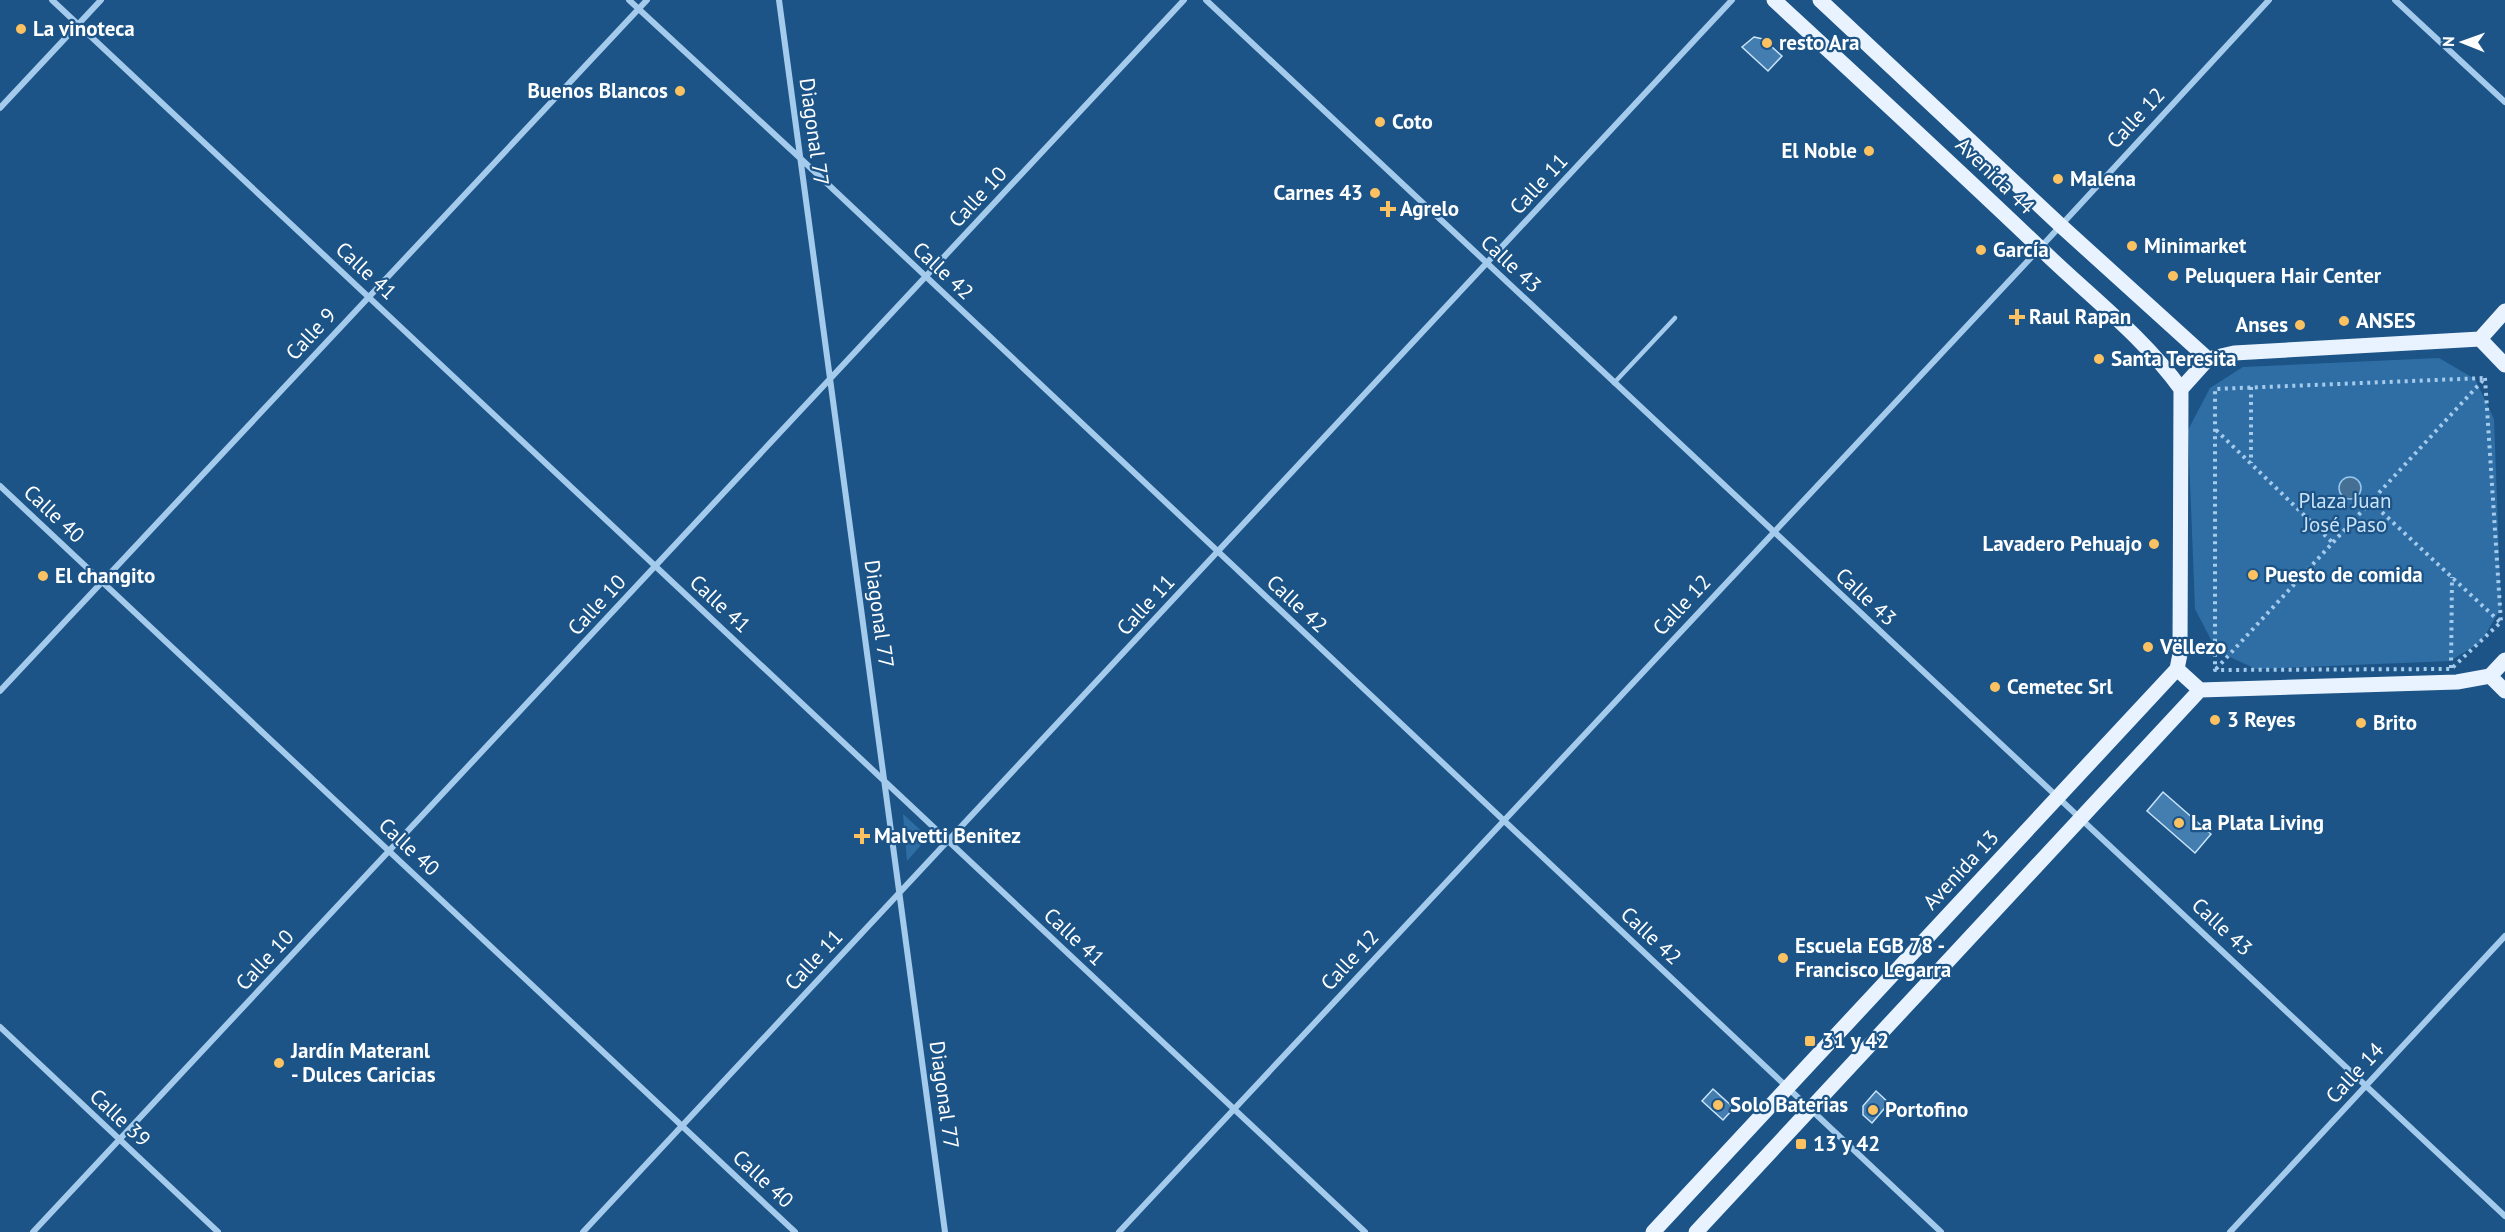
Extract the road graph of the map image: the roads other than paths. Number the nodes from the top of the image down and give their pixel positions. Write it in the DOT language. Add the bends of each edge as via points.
graph roads {
  1 [pos="52,0"];
  2 [pos="101,0"];
  3 [pos="629,0"];
  4 [pos="647,0"];
  5 [pos="779,0"];
  6 [pos="1184,0"];
  7 [pos="1206,0"];
  8 [pos="1732,0"];
  9 [pos="1774,0"];
  10 [pos="1821,0"];
  11 [pos="2269,0"];
  12 [pos="2395,0"];
  13 [pos="639,9"];
  14 [pos="78,24"];
  15 [pos="2505,102"];
  16 [pos="0,108"];
  17 [pos="800,158"];
  18 [pos="2059,224"];
  19 [pos="2040,248"];
  20 [pos="1487,264"];
  21 [pos="925,277"];
  22 [pos="369,297"];
  23 [pos="2505,311"];
  24 [pos="1675,318"];
  25 [pos="2480,339"];
  26 [pos="2208,359"];
  27 [pos="2505,365"];
  28 [pos="831,378"];
  29 [pos="1614,383"];
  30 [pos="2181,389"];
  31 [pos="0,486"];
  32 [pos="1772,532"];
  33 [pos="1218,552"];
  34 [pos="656,566"];
  35 [pos="102,582"];
  36 [pos="2505,660"];
  37 [pos="2177,669"];
  38 [pos="2490,676"];
  39 [pos="2200,690"];
  40 [pos="2505,691"];
  41 [pos="0,692"];
  42 [pos="884,779"];
  43 [pos="2056,798"];
  44 [pos="2081,818"];
  45 [pos="1503,820"];
  46 [pos="948,841"];
  47 [pos="389,851"];
  48 [pos="900,893"];
  49 [pos="2505,936"];
  50 [pos="0,1027"];
  51 [pos="2366,1085"];
  52 [pos="1788,1087"];
  53 [pos="1234,1109"];
  54 [pos="1810,1109"];
  55 [pos="682,1126"];
  56 [pos="120,1139"];
  57 [pos="2505,1216"];
  58 [pos="33,1232"];
  59 [pos="218,1232"];
  60 [pos="583,1232"];
  61 [pos="795,1232"];
  62 [pos="945,1232"];
  63 [pos="1119,1232"];
  64 [pos="1365,1232"];
  65 [pos="1653,1232"];
  66 [pos="1696,1232"];
  67 [pos="1941,1232"];
  68 [pos="2230,1232"];
  1 -- 14 [label="street, Calle 41"];
  2 -- 14 [label="street"];
  3 -- 13 [label="street, Calle 42"];
  4 -- 13 [label="street, Calle 9"];
  5 -- 17 [label="street, Diagonal 77"];
  6 -- 21 [label="street, Calle 10"];
  7 -- 20 [label="street, Calle 43"];
  8 -- 20 [label="street, Calle 11"];
  9 -- 19 [label="main road, Avenida 44"];
  10 -- 18 [label="main road, Avenida 44"];
  11 -- 18 [label="street, Calle 12"];
  12 -- 15 [label="street"];
  13 -- 17 [label="street, Calle 42"];
  13 -- 22 [label="street, Calle 9"];
  14 -- 16 [label="street"];
  14 -- 22 [label="street, Calle 41"];
  17 -- 21 [label="street, Calle 42"];
  17 -- 28 [label="street, Diagonal 77"];
  18 -- 19 [label="street, Calle 12"];
  18 -- 26 [label="main road, Avenida 44"];
  19 -- 30 [label="main road, Avenida 44" via="2160,360"];
  19 -- 32 [label="street, Calle 12"];
  20 -- 29 [label="street, Calle 43"];
  20 -- 33 [label="street, Calle 11"];
  21 -- 28 [label="street, Calle 10"];
  21 -- 33 [label="street, Calle 42"];
  22 -- 34 [label="street, Calle 41"];
  22 -- 35 [label="street, Calle 9"];
  23 -- 25 [label="main road"];
  24 -- 29 [label="lane"];
  25 -- 26 [label="main road" via="2234,353"];
  25 -- 27 [label="main road"];
  26 -- 30 [label="main road"];
  28 -- 34 [label="street, Calle 10"];
  28 -- 42 [label="street, Diagonal 77"];
  29 -- 32 [label="street, Calle 43"];
  30 -- 37 [label="main road"];
  31 -- 35 [label="street, Calle 40"];
  32 -- 43 [label="street, Calle 43"];
  32 -- 45 [label="street, Calle 12"];
  33 -- 45 [label="street, Calle 42"];
  33 -- 46 [label="street, Calle 11"];
  34 -- 42 [label="street, Calle 41"];
  34 -- 47 [label="street, Calle 10"];
  35 -- 41 [label="street, Calle 9"];
  35 -- 47 [label="street, Calle 40"];
  36 -- 38 [label="main road"];
  37 -- 39 [label="main road"];
  37 -- 43 [label="main road, Avenida 13"];
  38 -- 39 [label="main road" via="2457,682"];
  38 -- 40 [label="main road"];
  39 -- 44 [label="main road"];
  42 -- 46 [label="street, Calle 41"];
  42 -- 48 [label="street, Diagonal 77"];
  43 -- 44 [label="street, Calle 43"];
  43 -- 52 [label="main road, Avenida 13"];
  44 -- 51 [label="street, Calle 43"];
  44 -- 54 [label="main road"];
  45 -- 52 [label="street, Calle 42"];
  45 -- 53 [label="street, Calle 12"];
  46 -- 48 [label="street, Calle 11"];
  46 -- 53 [label="street, Calle 41"];
  47 -- 55 [label="street, Calle 40"];
  47 -- 56 [label="street, Calle 10"];
  48 -- 55 [label="street, Calle 11"];
  48 -- 62 [label="street, Diagonal 77"];
  49 -- 51 [label="street, Calle 14"];
  50 -- 56 [label="street, Calle 39"];
  51 -- 57 [label="street, Calle 43"];
  51 -- 68 [label="street, Calle 14"];
  52 -- 54 [label="street, Calle 42"];
  52 -- 65 [label="main road, Avenida 13"];
  53 -- 63 [label="street, Calle 12"];
  53 -- 64 [label="street, Calle 41"];
  54 -- 66 [label="main road"];
  54 -- 67 [label="street, Calle 42"];
  55 -- 60 [label="street, Calle 11"];
  55 -- 61 [label="street, Calle 40"];
  56 -- 58 [label="street, Calle 10"];
  56 -- 59 [label="street, Calle 39"];
}
